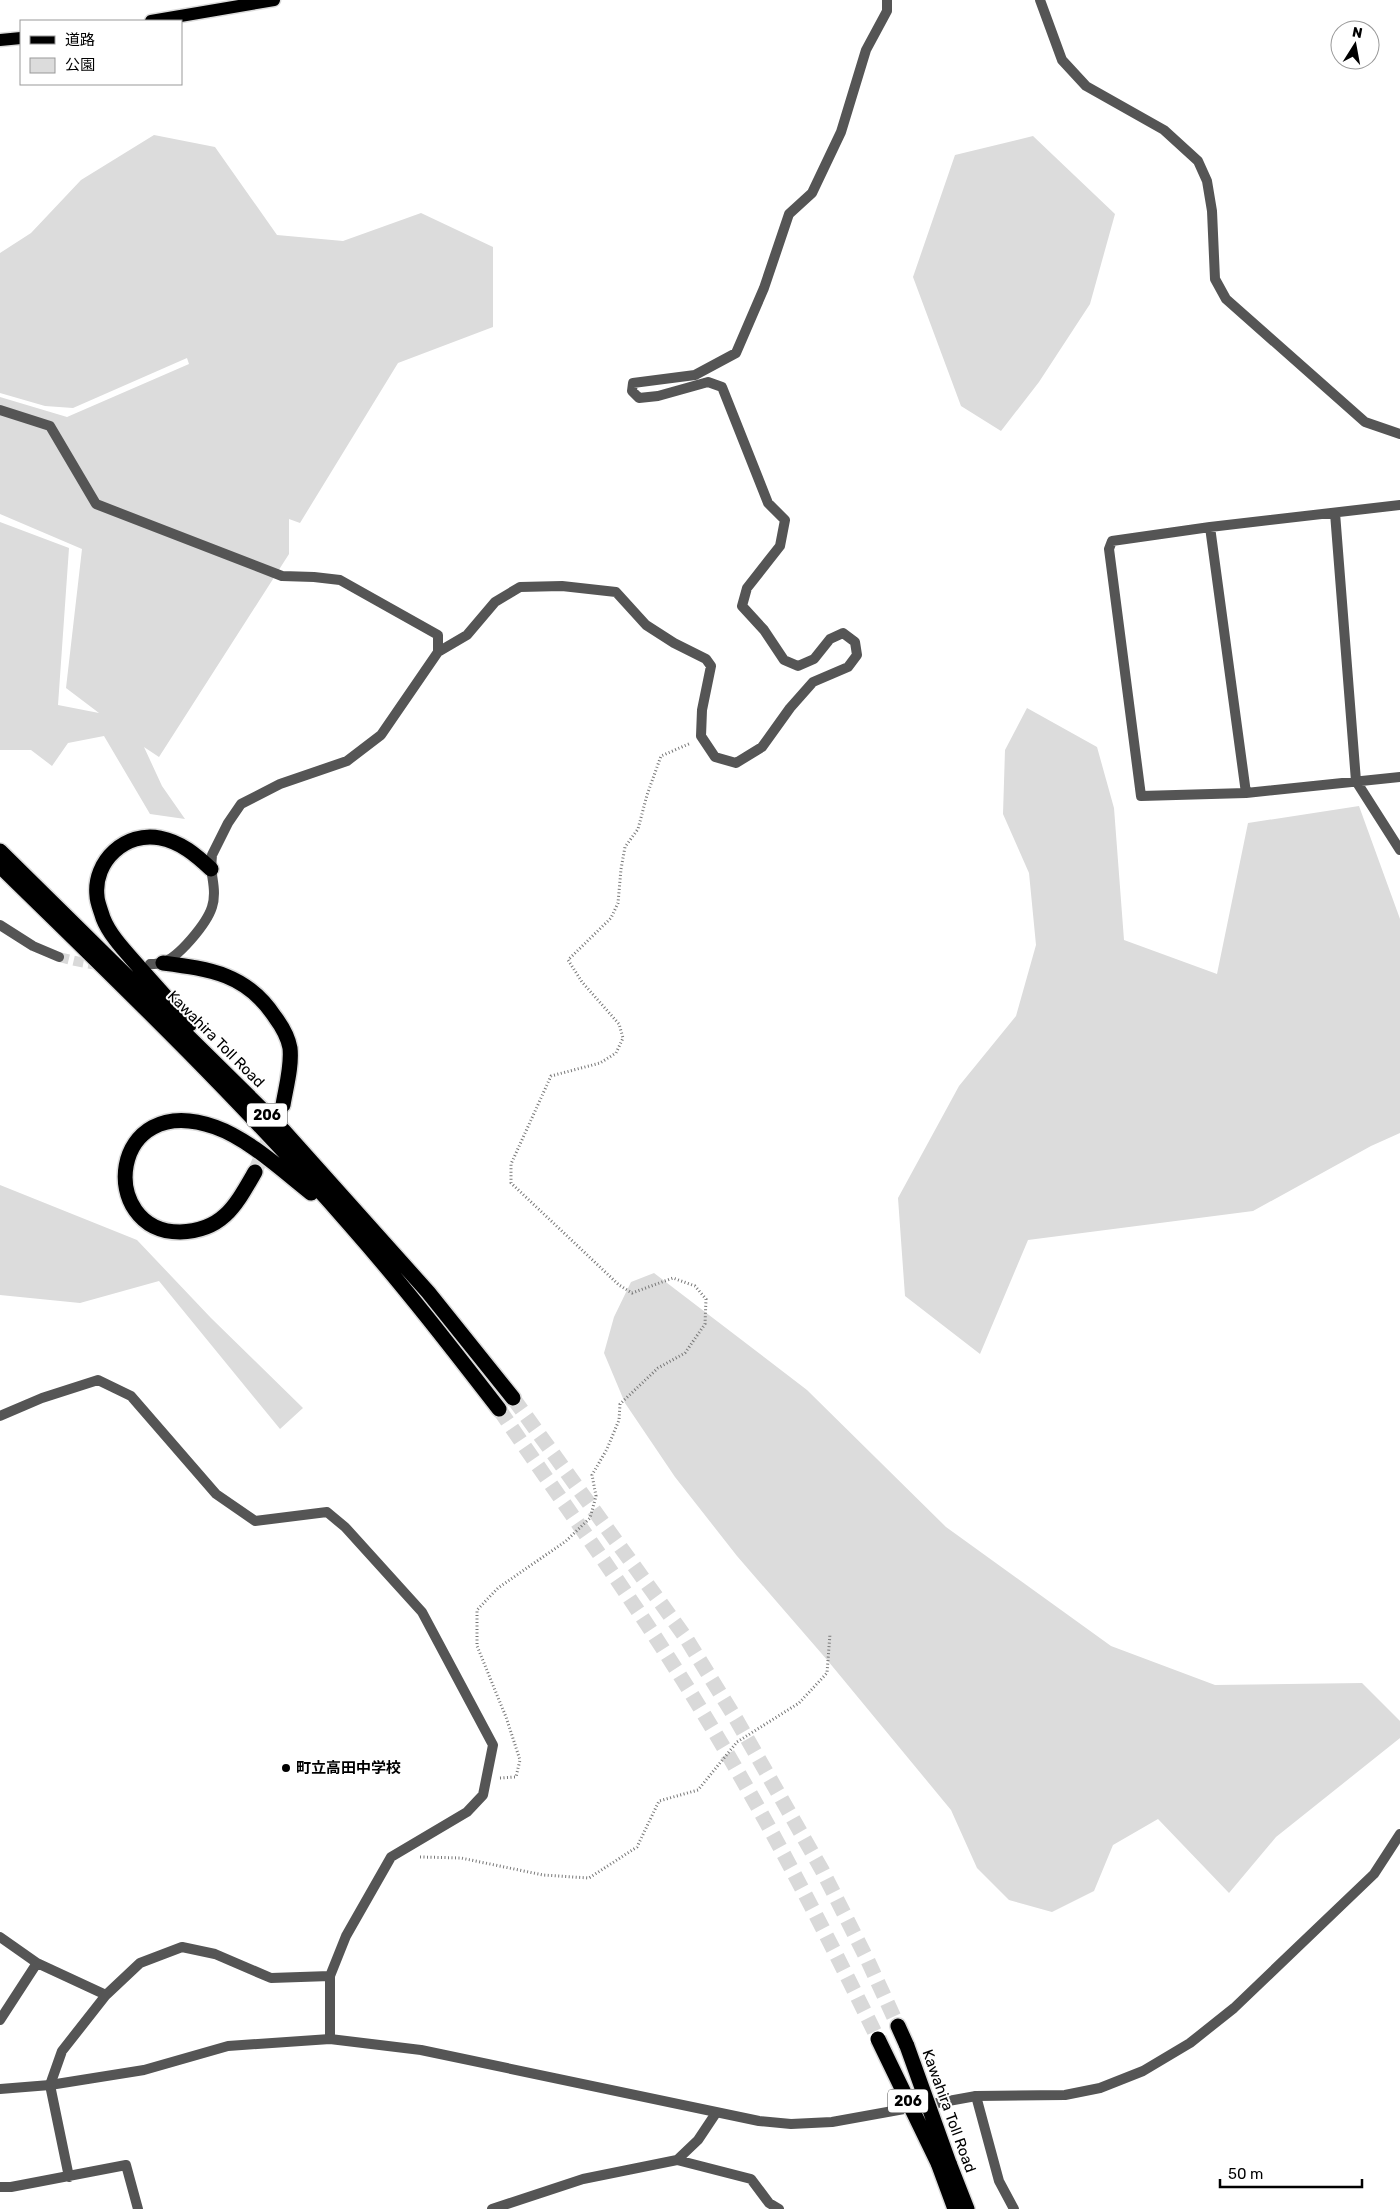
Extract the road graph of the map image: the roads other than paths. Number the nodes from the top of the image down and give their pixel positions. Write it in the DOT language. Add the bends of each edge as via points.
graph roads {
  1 [pos="274,0"];
  2 [pos="887,0"];
  3 [pos="1040,0"];
  4 [pos="157,20"];
  5 [pos="20,38"];
  6 [pos="0,40"];
  7 [pos="0,410"];
  8 [pos="1400,434"];
  9 [pos="1400,504"];
  10 [pos="1335,513"];
  11 [pos="1210,526"];
  12 [pos="438,652"];
  13 [pos="1400,777"];
  14 [pos="1356,782"];
  15 [pos="1246,793"];
  16 [pos="1400,850"];
  17 [pos="0,852"];
  18 [pos="0,866"];
  19 [pos="211,869"];
  20 [pos="0,925"];
  21 [pos="59,957"];
  22 [pos="156,964"];
  23 [pos="282,1105"];
  24 [pos="283,1130"];
  25 [pos="255,1172"];
  26 [pos="351,1226"];
  27 [pos="513,1398"];
  28 [pos="499,1409"];
  29 [pos="0,1416"];
  30 [pos="1400,1834"];
  31 [pos="0,1937"];
  32 [pos="37,1963"];
  33 [pos="330,1976"];
  34 [pos="106,1995"];
  35 [pos="0,2020"];
  36 [pos="898,2026"];
  37 [pos="330,2039"];
  38 [pos="878,2039"];
  39 [pos="50,2085"];
  40 [pos="0,2089"];
  41 [pos="976,2096"];
  42 [pos="716,2114"];
  43 [pos="678,2160"];
  44 [pos="944,2163"];
  45 [pos="69,2176"];
  46 [pos="0,2187"];
  47 [pos="138,2209"];
  48 [pos="492,2209"];
  49 [pos="779,2209"];
  50 [pos="955,2209"];
  51 [pos="967,2209"];
  52 [pos="1014,2209"];
  1 -- 4 [label="main road"];
  2 -- 12 [label="street" via="887,11 866,50 841,132 812,193 789,214 764,288 736,353 695,375 633,383 632,391 639,398 708,382 722,386 768,503 785,520 780,546 747,588 742,606 764,630 784,660 798,666 814,659 830,639 843,633 855,642 857,655 848,667 813,682 762,747 736,763 715,757 703,738 702,710 711,666 706,658 646,625 616,592 562,586 520,587 495,602 467,635"];
  3 -- 8 [label="street" via="1062,60 1086,86 1164,130 1198,161 1207,181 1212,211 1216,279 1226,299 1364,422"];
  5 -- 6 [label="main road"];
  7 -- 12 [label="street" via="50,426 96,504 282,576 340,580 438,634"];
  9 -- 10 [label="street"];
  10 -- 11 [label="street"];
  10 -- 14 [label="street"];
  11 -- 15 [label="street"];
  11 -- 15 [label="street" via="1112,541 1109,549 1141,796"];
  12 -- 19 [label="street" via="381,735 347,761 280,784 240,804 212,855"];
  13 -- 14 [label="street"];
  14 -- 15 [label="street"];
  14 -- 16 [label="street"];
  17 -- 24 [label="highway, Kawahira Toll Road / 206"];
  18 -- 26 [label="highway, Kawahira Toll Road / 206" via="211,1075"];
  19 -- 22 [label="street" via="214,886 212,906 205,922 193,939"];
  19 -- 24 [label="highway" via="179,844 140,837 122,844 107,857 99,874 97,896 104,919 121,946"];
  20 -- 21 [label="street" via="33,946"];
  22 -- 23 [label="highway" via="205,968 234,978 267,1004 282,1026 290,1047"];
  24 -- 27 [label="highway, Kawahira Toll Road / 206" via="428,1292"];
  25 -- 26 [label="highway" via="226,1216 208,1227 168,1232 137,1213 128,1194 124,1170 130,1149 142,1133 162,1123 189,1121 215,1127 270,1160"];
  26 -- 28 [label="highway, Kawahira Toll Road / 206"];
  29 -- 33 [label="street" via="98,1380 131,1396 216,1494 255,1522 327,1512 345,1527 422,1612 493,1745 483,1796 467,1812 391,1856 346,1936"];
  30 -- 41 [label="street" via="1374,1874 1234,2008 1190,2043 1143,2072 1100,2088 1065,2095"];
  31 -- 32 [label="street"];
  32 -- 34 [label="street"];
  32 -- 35 [label="street"];
  33 -- 34 [label="street" via="271,1978 215,1954 182,1947 140,1963"];
  33 -- 37 [label="street"];
  34 -- 39 [label="street" via="62,2051"];
  36 -- 44 [label="highway, Kawahira Toll Road / 206, bridge"];
  37 -- 39 [label="street" via="228,2046 144,2070"];
  37 -- 42 [label="street" via="421,2050"];
  38 -- 44 [label="highway, Kawahira Toll Road / 206, bridge"];
  39 -- 40 [label="street"];
  39 -- 45 [label="street"];
  41 -- 42 [label="street" via="832,2122 791,2124"];
  41 -- 52 [label="street" via="999,2181"];
  42 -- 43 [label="street" via="698,2140"];
  43 -- 48 [label="street" via="583,2179"];
  43 -- 49 [label="street" via="751,2179 769,2203"];
  44 -- 50 [label="highway, Kawahira Toll Road / 206"];
  44 -- 51 [label="highway, Kawahira Toll Road / 206"];
  45 -- 46 [label="street"];
  45 -- 47 [label="street" via="126,2165"];
}
